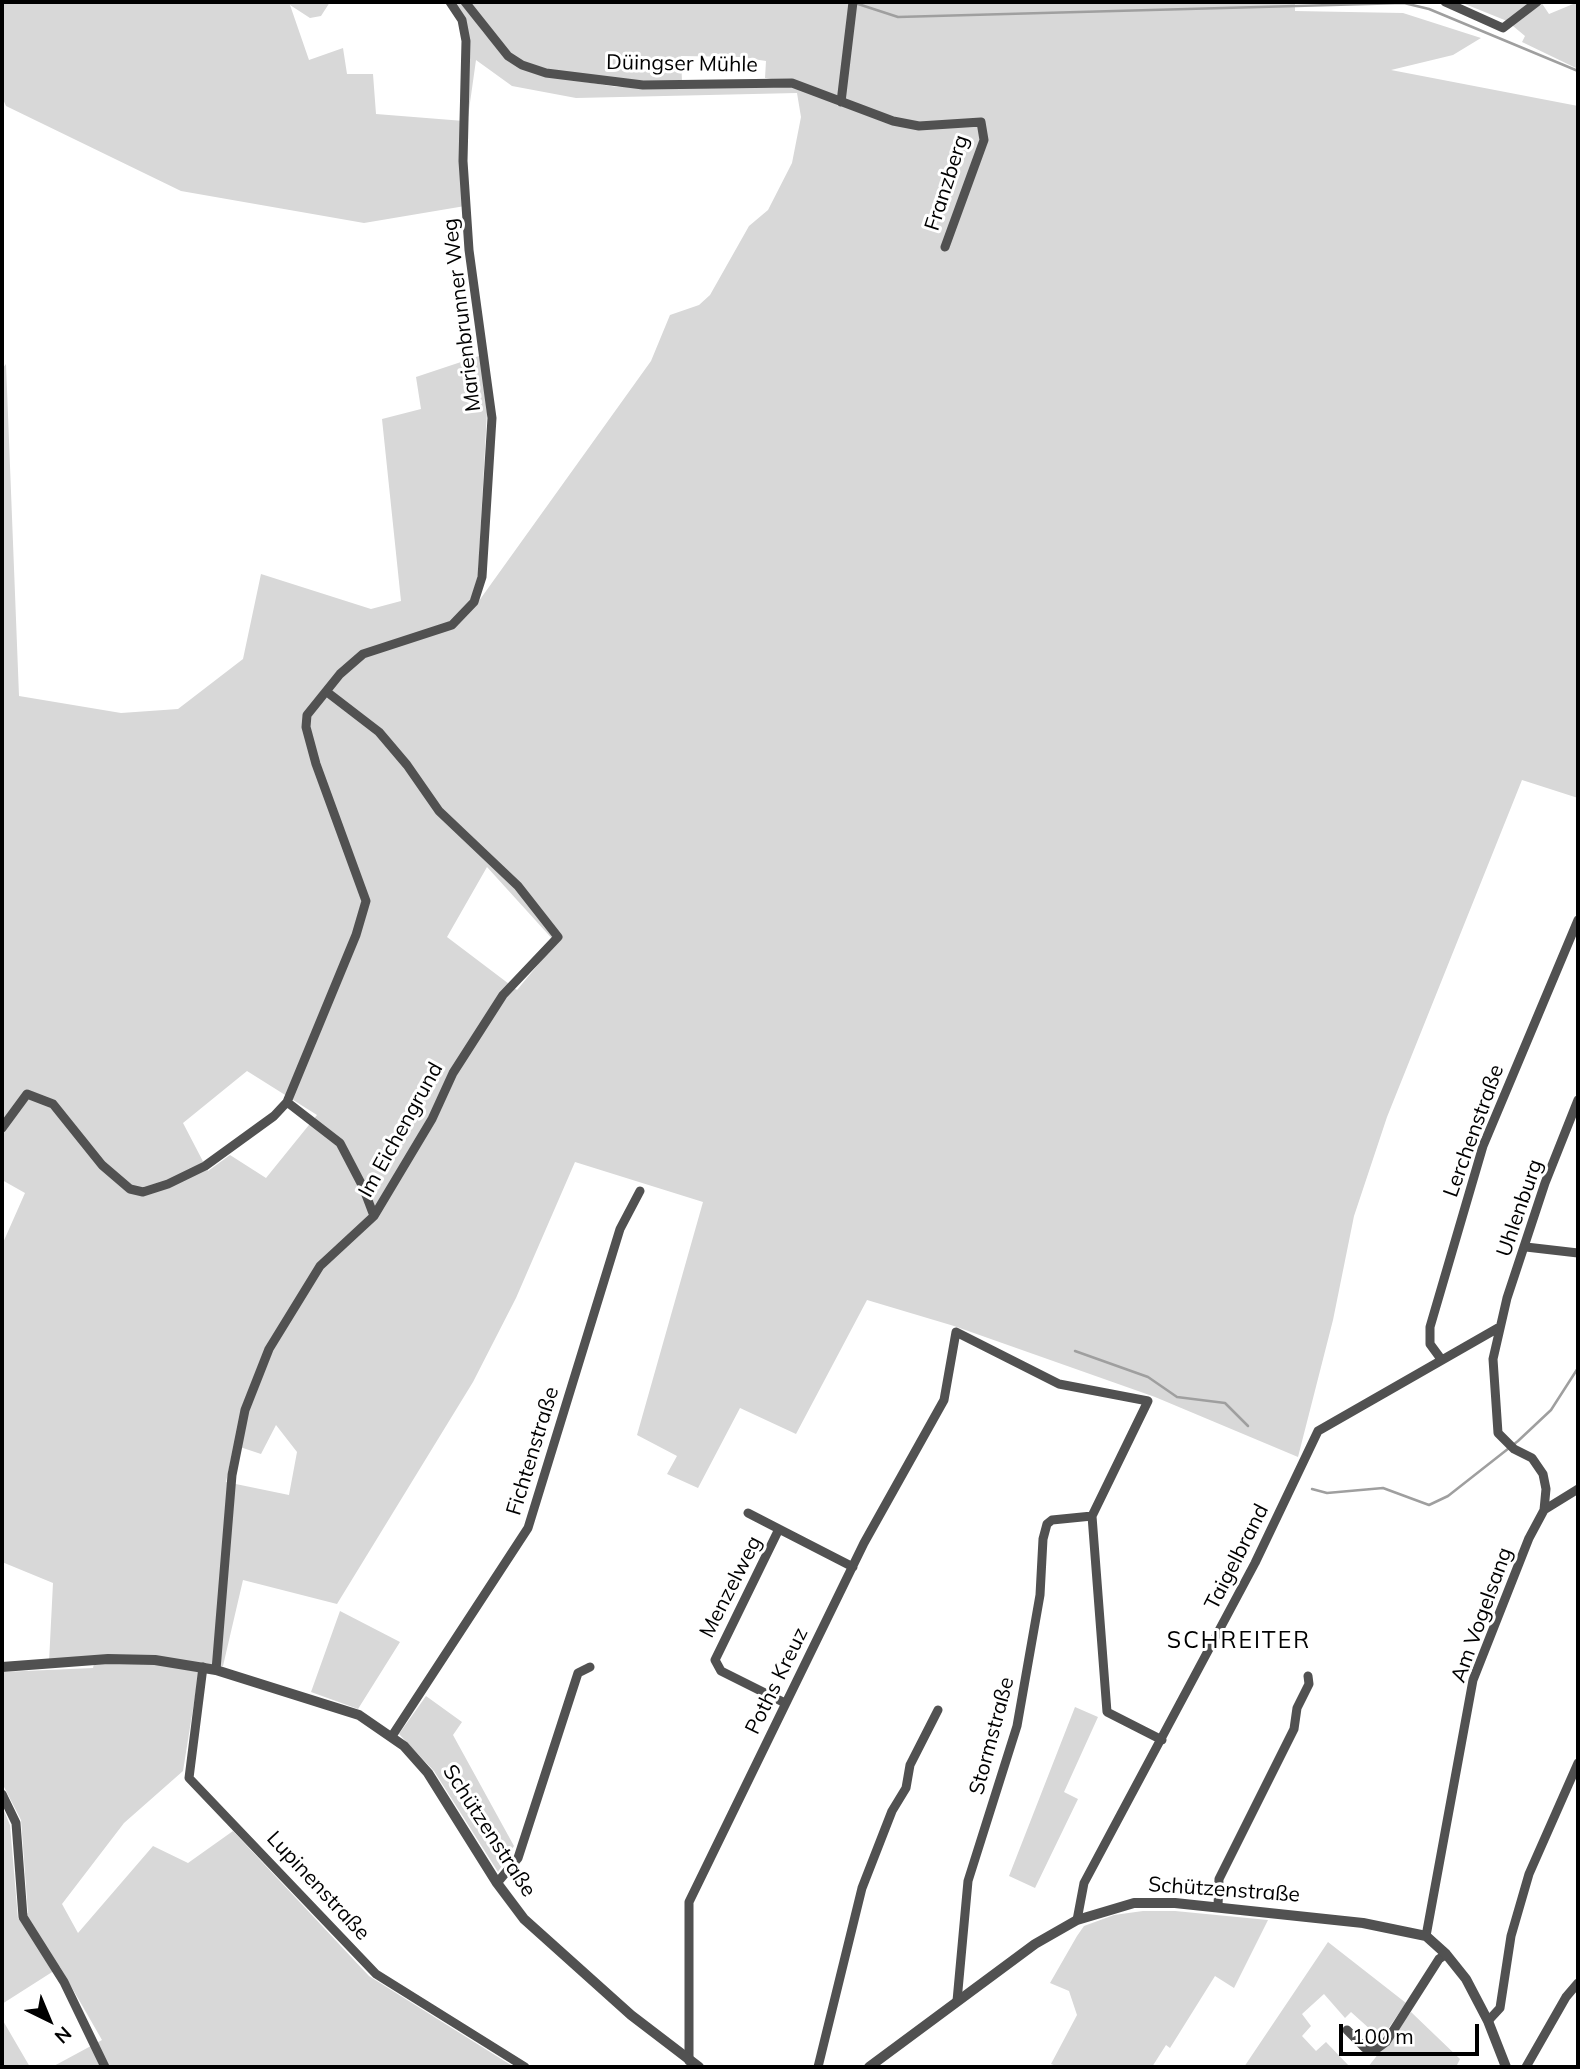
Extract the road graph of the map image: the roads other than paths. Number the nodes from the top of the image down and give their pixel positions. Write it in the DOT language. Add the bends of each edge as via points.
graph roads {
  1 [pos="450,2"];
  2 [pos="464,2"];
  3 [pos="1445,2"];
  4 [pos="1537,2"];
  5 [pos="853,4"];
  6 [pos="841,102"];
  7 [pos="945,247"];
  8 [pos="327,692"];
  9 [pos="1578,920"];
  10 [pos="1578,1100"];
  11 [pos="287,1102"];
  12 [pos="2,1128"];
  13 [pos="640,1191"];
  14 [pos="374,1216"];
  15 [pos="1526,1247"];
  16 [pos="1578,1254"];
  17 [pos="1498,1328"];
  18 [pos="1441,1359"];
  19 [pos="1578,1489"];
  20 [pos="1544,1510"];
  21 [pos="748,1513"];
  22 [pos="1091,1516"];
  23 [pos="779,1529"];
  24 [pos="853,1567"];
  25 [pos="2,1667"];
  26 [pos="203,1667"];
  27 [pos="590,1667"];
  28 [pos="216,1671"];
  29 [pos="1308,1676"];
  30 [pos="785,1703"];
  31 [pos="938,1710"];
  32 [pos="392,1736"];
  33 [pos="1162,1740"];
  34 [pos="1578,1763"];
  35 [pos="2,1794"];
  36 [pos="497,1883"];
  37 [pos="1217,1906"];
  38 [pos="1077,1920"];
  39 [pos="1426,1936"];
  40 [pos="1446,1954"];
  41 [pos="1578,1983"];
  42 [pos="957,2001"];
  43 [pos="1488,2021"];
  44 [pos="1347,2030"];
  45 [pos="694,2064"];
  46 [pos="105,2067"];
  47 [pos="524,2067"];
  48 [pos="818,2067"];
  49 [pos="869,2067"];
  50 [pos="1506,2067"];
  51 [pos="1525,2067"];
  1 -- 8 [label="street, Marienbrunner Weg" via="462,20 466,41 463,161 467,225 492,418 482,577 474,602 453,625 363,654"];
  2 -- 6 [label="street, Düingser Mühle" via="508,56 546,73 642,85 792,83"];
  3 -- 4 [label="street" via="1503,28"];
  5 -- 6 [label="street"];
  6 -- 7 [label="street, Franzberg" via="919,126 981,122 984,140"];
  8 -- 11 [label="street, Marienbrunner Weg" via="307,715 306,727 366,901"];
  8 -- 14 [label="street, Im Eichengrund" via="379,732 439,811 518,886 558,937 496,1005"];
  9 -- 18 [label="street, Lerchenstraße" via="1483,1146 1430,1327 1430,1344"];
  10 -- 15 [label="street, Uhlenburg"];
  11 -- 12 [label="street, Marienbrunner Weg" via="205,1166 143,1192 117,1181 53,1104 27,1094"];
  11 -- 14 [label="street" via="340,1143"];
  13 -- 32 [label="street, Fichtenstraße" via="620,1228 528,1528"];
  14 -- 28 [label="street, Im Eichengrund" via="320,1266 294,1304 269,1349 245,1410 232,1475"];
  15 -- 16 [label="street"];
  15 -- 17 [label="street, Uhlenburg"];
  17 -- 18 [label="street, Taigelbrand"];
  17 -- 20 [label="street, Am Vogelsang" via="1493,1359 1498,1433 1532,1458 1543,1474"];
  18 -- 33 [label="street, Taigelbrand" via="1318,1431"];
  19 -- 20 [label="street"];
  20 -- 39 [label="street, Am Vogelsang" via="1473,1680"];
  21 -- 23 [label="street, Menzelweg"];
  22 -- 24 [label="street, Poths Kreuz" via="1148,1401 1059,1384 956,1332 944,1400"];
  22 -- 33 [label="street" via="1107,1712"];
  22 -- 42 [label="street, Stormstraße" via="1052,1520 1045,1531 1040,1595 1017,1726 968,1881"];
  23 -- 24 [label="street, Menzelweg"];
  23 -- 30 [label="street, Menzelweg" via="715,1660 721,1671"];
  24 -- 30 [label="street, Poths Kreuz"];
  25 -- 26 [label="street, Schützenstraße" via="133,1659"];
  26 -- 28 [label="street, Schützenstraße"];
  26 -- 47 [label="street, Lupinenstraße" via="189,1778 376,1974"];
  27 -- 36 [label="street" via="578,1673 518,1858"];
  28 -- 32 [label="street, Schützenstraße" via="332,1705"];
  29 -- 37 [label="street" via="1294,1729 1219,1879"];
  30 -- 45 [label="street, Poths Kreuz" via="689,1902"];
  31 -- 48 [label="street" via="910,1765 906,1788 892,1811 862,1888"];
  32 -- 36 [label="street, Schützenstraße" via="435,1782"];
  33 -- 38 [label="street, Taigelbrand" via="1084,1883"];
  34 -- 43 [label="street" via="1528,1874 1511,1936 1500,2008"];
  35 -- 46 [label="street" via="16,1823 23,1917 64,1982"];
  36 -- 45 [label="street, Schützenstraße" via="537,1932"];
  37 -- 38 [label="street, Schützenstraße" via="1134,1903"];
  37 -- 39 [label="street, Schützenstraße" via="1363,1923"];
  38 -- 42 [label="street, Schützenstraße" via="1035,1944"];
  39 -- 40 [label="street"];
  40 -- 43 [label="street" via="1466,1979"];
  40 -- 44 [label="street" via="1378,2048 1365,2048"];
  41 -- 51 [label="street"];
  42 -- 49 [label="street, Schützenstraße"];
  43 -- 50 [label="street"];
}
